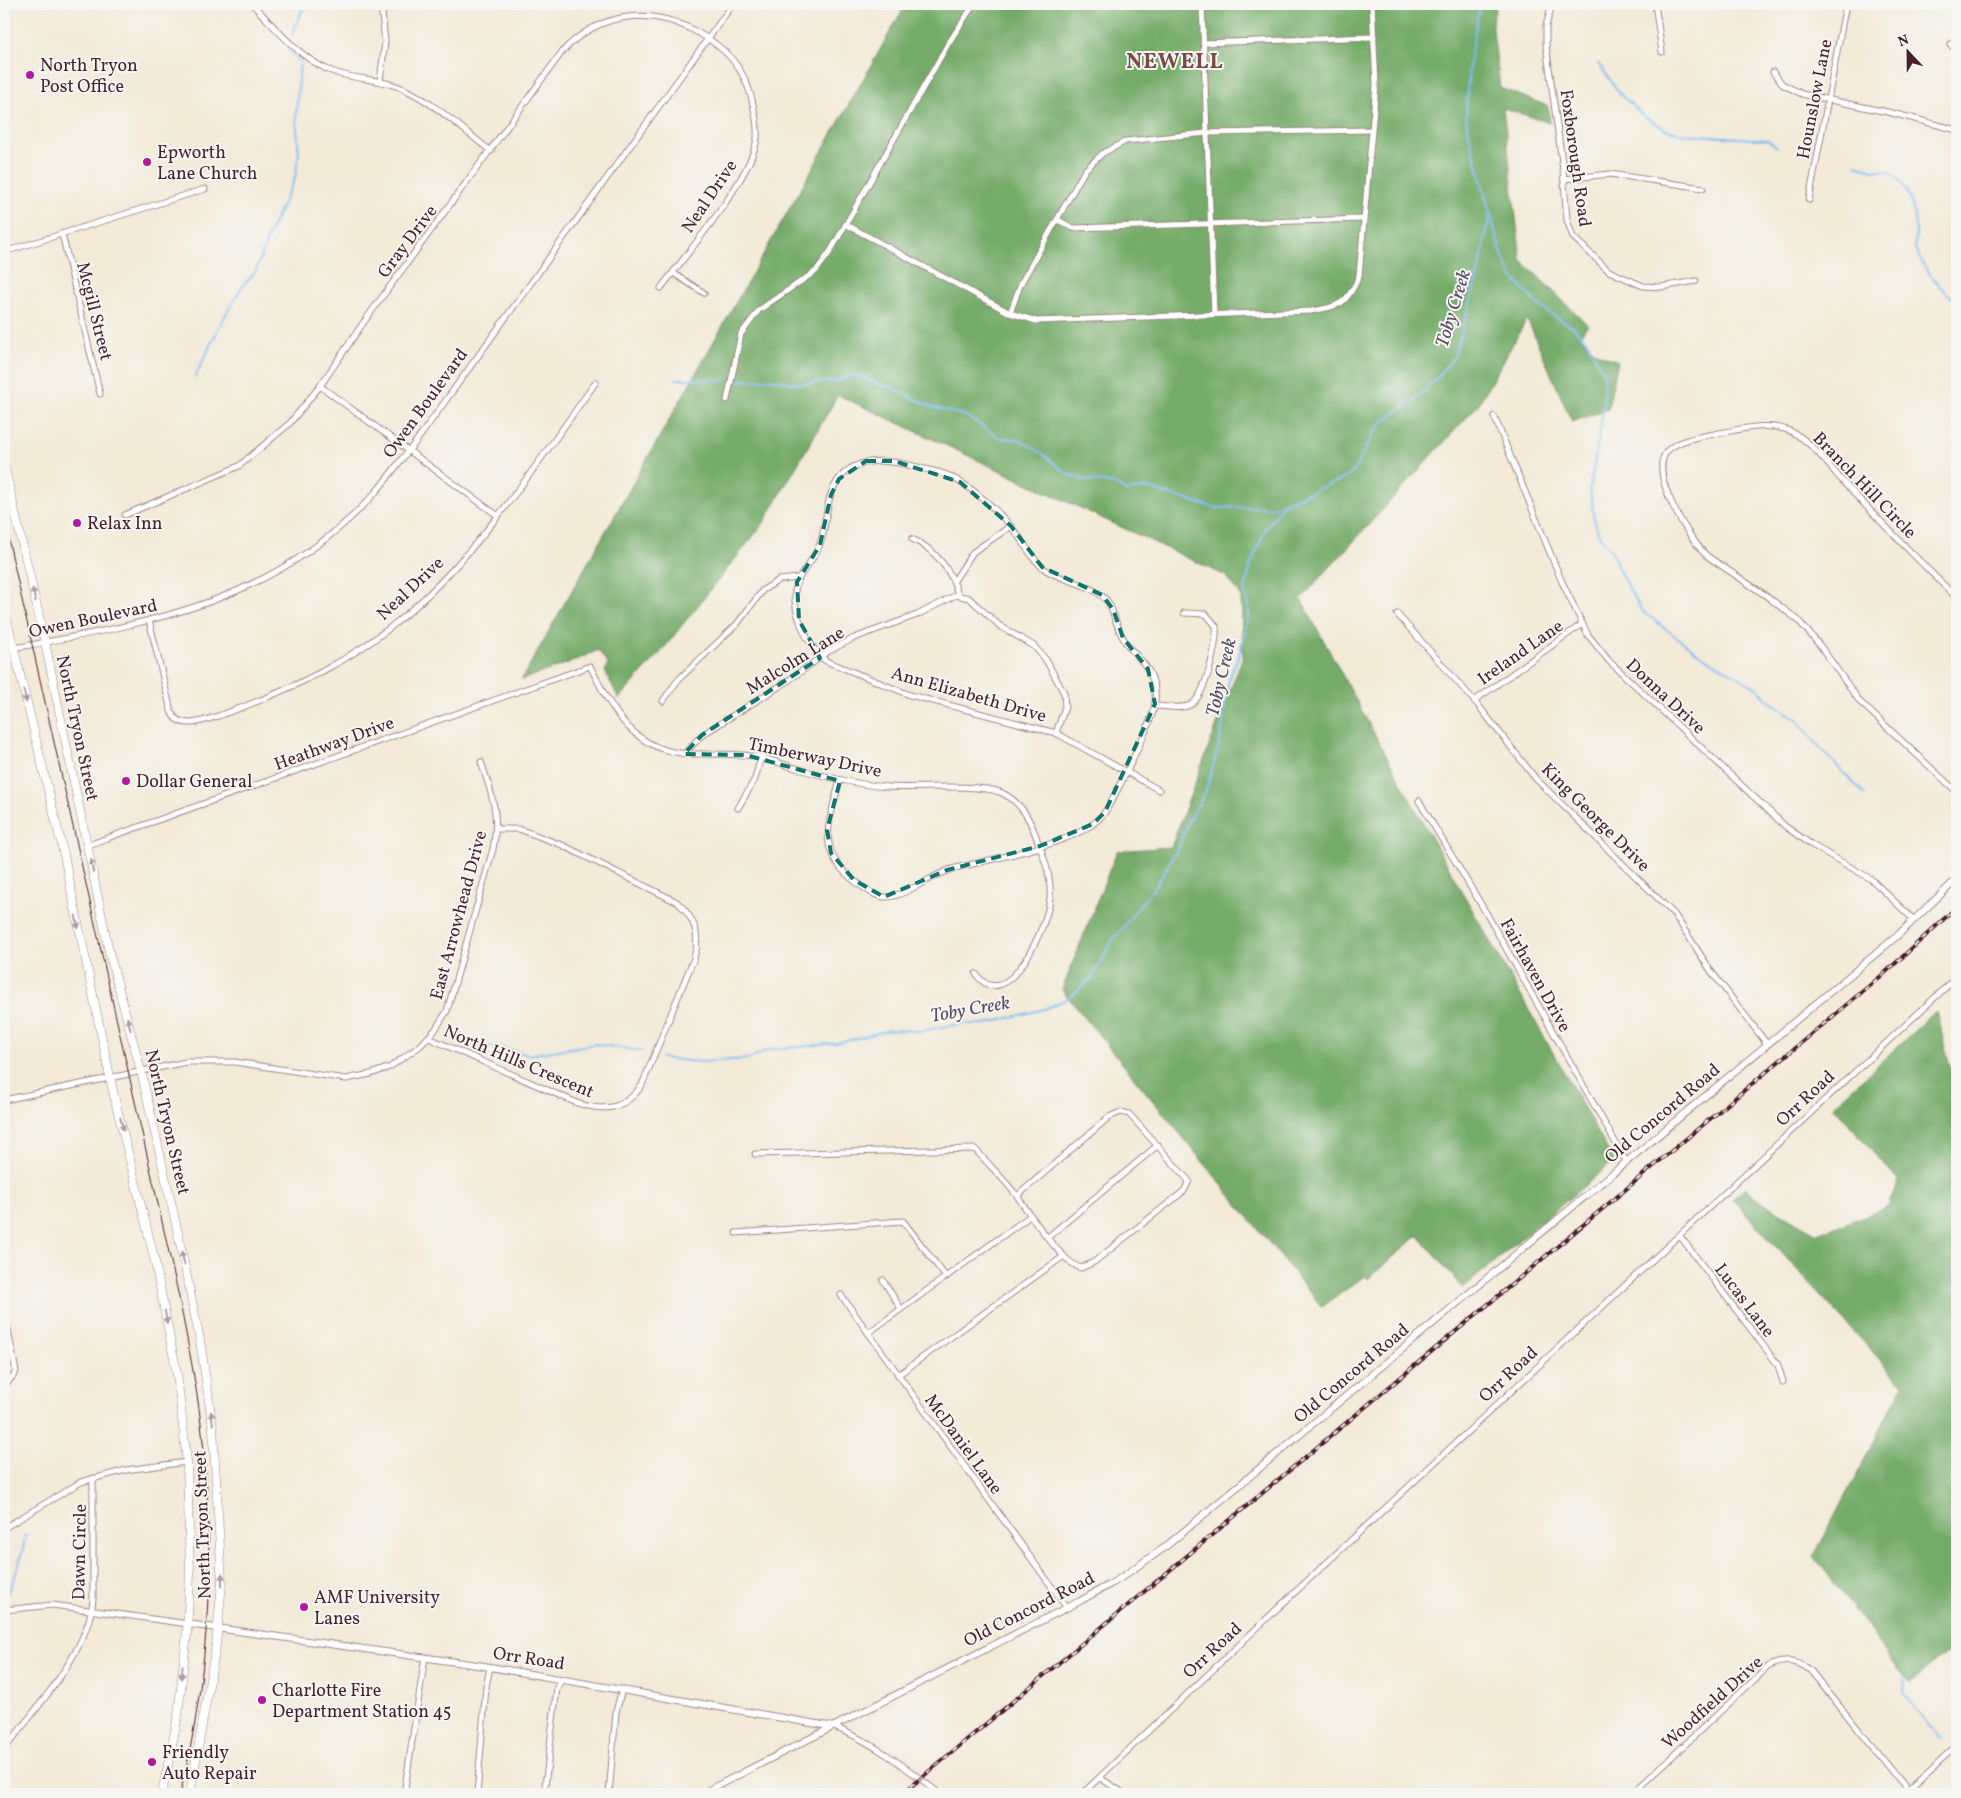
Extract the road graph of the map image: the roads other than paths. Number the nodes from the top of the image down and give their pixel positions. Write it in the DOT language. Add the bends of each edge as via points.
graph roads {
  1 [pos="252,4"];
  2 [pos="381,4"];
  3 [pos="401,4"];
  4 [pos="733,4"];
  5 [pos="974,4"];
  6 [pos="1202,4"];
  7 [pos="1372,4"];
  8 [pos="1552,4"];
  9 [pos="1655,4"];
  10 [pos="1846,4"];
  11 [pos="382,11"];
  12 [pos="1374,37"];
  13 [pos="708,38"];
  14 [pos="1203,43"];
  15 [pos="1950,44"];
  16 [pos="1957,51"];
  17 [pos="1662,52"];
  18 [pos="1773,72"];
  19 [pos="380,81"];
  20 [pos="1828,100"];
  21 [pos="1372,130"];
  22 [pos="1957,130"];
  23 [pos="1207,133"];
  24 [pos="491,151"];
  25 [pos="1564,178"];
  26 [pos="1703,188"];
  27 [pos="205,189"];
  28 [pos="1809,200"];
  29 [pos="1364,219"];
  30 [pos="1058,220"];
  31 [pos="1211,224"];
  32 [pos="847,225"];
  33 [pos="62,234"];
  34 [pos="4,252"];
  35 [pos="673,272"];
  36 [pos="1696,281"];
  37 [pos="661,288"];
  38 [pos="704,293"];
  39 [pos="1010,313"];
  40 [pos="1214,314"];
  41 [pos="596,382"];
  42 [pos="320,386"];
  43 [pos="100,394"];
  44 [pos="727,400"];
  45 [pos="1494,416"];
  46 [pos="408,451"];
  47 [pos="4,465"];
  48 [pos="125,515"];
  49 [pos="497,515"];
  50 [pos="1011,526"];
  51 [pos="912,540"];
  52 [pos="799,578"];
  53 [pos="954,581"];
  54 [pos="958,595"];
  55 [pos="1957,598"];
  56 [pos="4,608"];
  57 [pos="1184,613"];
  58 [pos="1397,614"];
  59 [pos="149,620"];
  60 [pos="1582,624"];
  61 [pos="45,642"];
  62 [pos="14,648"];
  63 [pos="821,657"];
  64 [pos="590,666"];
  65 [pos="663,701"];
  66 [pos="1474,701"];
  67 [pos="1155,706"];
  68 [pos="1056,733"];
  69 [pos="684,754"];
  70 [pos="761,757"];
  71 [pos="481,762"];
  72 [pos="1125,772"];
  73 [pos="840,780"];
  74 [pos="1159,790"];
  75 [pos="1957,792"];
  76 [pos="1419,801"];
  77 [pos="738,808"];
  78 [pos="496,829"];
  79 [pos="88,846"];
  80 [pos="1040,846"];
  81 [pos="1957,879"];
  82 [pos="1914,920"];
  83 [pos="976,974"];
  84 [pos="1957,977"];
  85 [pos="429,1038"];
  86 [pos="1768,1044"];
  87 [pos="141,1071"];
  88 [pos="110,1077"];
  89 [pos="4,1100"];
  90 [pos="1158,1145"];
  91 [pos="755,1154"];
  92 [pos="1626,1163"];
  93 [pos="1017,1196"];
  94 [pos="1030,1216"];
  95 [pos="736,1233"];
  96 [pos="1680,1236"];
  97 [pos="1048,1237"];
  98 [pos="1064,1256"];
  99 [pos="946,1277"];
  100 [pos="883,1280"];
  101 [pos="841,1295"];
  102 [pos="4,1310"];
  103 [pos="902,1310"];
  104 [pos="868,1334"];
  105 [pos="898,1375"];
  106 [pos="1783,1382"];
  107 [pos="4,1387"];
  108 [pos="187,1462"];
  109 [pos="93,1478"];
  110 [pos="4,1528"];
  111 [pos="1068,1608"];
  112 [pos="4,1610"];
  113 [pos="92,1610"];
  114 [pos="188,1624"];
  115 [pos="217,1628"];
  116 [pos="425,1657"];
  117 [pos="490,1667"];
  118 [pos="562,1679"];
  119 [pos="622,1689"];
  120 [pos="834,1727"];
  121 [pos="1957,1745"];
  122 [pos="4,1750"];
  123 [pos="1100,1778"];
  124 [pos="1910,1792"];
  125 [pos="162,1794"];
  126 [pos="190,1794"];
  127 [pos="404,1794"];
  128 [pos="477,1794"];
  129 [pos="544,1794"];
  130 [pos="609,1794"];
  131 [pos="701,1794"];
  132 [pos="940,1794"];
  133 [pos="1082,1794"];
  134 [pos="1126,1794"];
  135 [pos="1632,1794"];
  1 -- 19 [label="street" via="299,49 323,66 339,74"];
  2 -- 11 [label="street"];
  3 -- 11 [label="street"];
  4 -- 13 [label="street, Owen Boulevard"];
  5 -- 32 [label="street" via="948,44"];
  6 -- 14 [label="street"];
  7 -- 12 [label="street"];
  8 -- 25 [label="street, Foxborough Road" via="1546,26 1546,45"];
  9 -- 17 [label="street"];
  10 -- 20 [label="street, Hounslow Lane"];
  11 -- 19 [label="street" via="385,42"];
  12 -- 14 [label="street"];
  12 -- 21 [label="street" via="1376,86"];
  13 -- 24 [label="street, Gray Drive" via="654,16 622,17 593,27 562,52"];
  13 -- 35 [label="street, Neal Drive" via="740,67 753,104 757,136 754,153 741,179"];
  13 -- 46 [label="street, Owen Boulevard"];
  14 -- 23 [label="street"];
  15 -- 16 [label="street"];
  18 -- 20 [label="street" via="1782,84 1796,92"];
  19 -- 24 [label="street" via="417,96"];
  20 -- 22 [label="street"];
  20 -- 28 [label="street, Hounslow Lane"];
  21 -- 23 [label="street"];
  21 -- 29 [label="street"];
  23 -- 30 [label="street" via="1126,141 1103,153 1085,170"];
  23 -- 31 [label="street"];
  24 -- 42 [label="street, Gray Drive"];
  25 -- 26 [label="street" via="1610,174"];
  25 -- 36 [label="street, Foxborough Road" via="1569,229 1578,244 1603,267 1643,286 1661,287"];
  27 -- 33 [label="street"];
  29 -- 31 [label="street"];
  29 -- 40 [label="street" via="1359,276 1351,295 1336,307 1311,311"];
  30 -- 31 [label="street" via="1073,228"];
  30 -- 39 [label="street" via="1021,282"];
  31 -- 40 [label="street"];
  32 -- 39 [label="street"];
  32 -- 44 [label="street" via="816,271 759,310 741,334"];
  33 -- 34 [label="street"];
  33 -- 43 [label="street, Mcgill Street"];
  35 -- 37 [label="street, Neal Drive"];
  35 -- 38 [label="street"];
  39 -- 40 [label="street" via="1036,321"];
  41 -- 49 [label="street, Neal Drive"];
  42 -- 46 [label="street"];
  42 -- 48 [label="street, Gray Drive" via="290,423 239,466"];
  45 -- 60 [label="street, Donna Drive"];
  46 -- 49 [label="street"];
  46 -- 59 [label="street, Owen Boulevard" via="351,517 281,570 213,602"];
  61 -- 47 [label="main road, North Tryon Street, one-way"];
  49 -- 59 [label="street, Neal Drive" via="426,596 387,630 301,684 195,722 184,723 175,719 170,711"];
  50 -- 52 [label="street" via="970,489 948,476 894,461 866,461 845,472 835,485 820,545"];
  50 -- 53 [label="street" via="973,552"];
  50 -- 67 [label="street" via="1046,570 1093,590 1108,602 1123,638 1152,678"];
  51 -- 53 [label="street" via="928,548"];
  52 -- 63 [label="street" via="796,589 799,620 810,645"];
  52 -- 65 [label="street" via="779,580 763,590 737,624 678,680"];
  53 -- 54 [label="street"];
  54 -- 63 [label="street, Malcolm Lane" via="898,623 854,638"];
  54 -- 68 [label="street" via="969,598 1000,626 1030,642 1046,660 1064,693 1065,707"];
  55 -- 75 [label="street, Branch Hill Circle" via="1910,553 1813,449 1791,432 1766,426 1731,431 1682,442 1664,455 1661,477 1684,527 1698,548 1798,620 1860,702"];
  56 -- 62 [label="main road, North Tryon Street"];
  57 -- 67 [label="street" via="1206,614 1216,626 1215,643 1202,691 1189,705"];
  58 -- 66 [label="street, King George Drive"];
  59 -- 61 [label="street, Owen Boulevard"];
  60 -- 66 [label="street, Ireland Lane"];
  60 -- 82 [label="street, Donna Drive" via="1609,661 1786,826 1871,879"];
  61 -- 62 [label="street, Owen Boulevard"];
  61 -- 79 [label="main road, North Tryon Street"];
  62 -- 88 [label="main road, North Tryon Street, one-way" via="64,855"];
  63 -- 68 [label="street, Ann Elizabeth Drive" via="910,695"];
  63 -- 69 [label="street, Malcolm Lane" via="702,735"];
  64 -- 69 [label="street, Timberway Drive" via="613,710 630,730 659,747"];
  64 -- 79 [label="street, Heathway Drive"];
  66 -- 86 [label="street, King George Drive" via="1542,786 1674,914 1711,971"];
  67 -- 72 [label="street"];
  68 -- 72 [label="street, Ann Elizabeth Drive"];
  69 -- 70 [label="street, Timberway Drive" via="729,753"];
  70 -- 73 [label="street, Timberway Drive"];
  70 -- 77 [label="street" via="755,779"];
  71 -- 78 [label="street, East Arrowhead Drive" via="495,805"];
  72 -- 74 [label="street, Ann Elizabeth Drive"];
  72 -- 80 [label="street" via="1105,812 1093,824"];
  73 -- 80 [label="street, Timberway Drive" via="888,787 999,791 1025,812"];
  73 -- 80 [label="street" via="828,830 831,853 835,862 854,880 880,897 896,895 947,870"];
  76 -- 92 [label="street, Fairhaven Drive" via="1485,911"];
  78 -- 85 [label="street, East Arrowhead Drive" via="452,996 443,1018"];
  78 -- 85 [label="street, North Hills Crescent" via="519,829 562,845 677,902 696,929 698,944 694,958 642,1085 626,1102 614,1108 596,1109 577,1102"];
  87 -- 79 [label="main road, North Tryon Street, one-way" via="110,956"];
  80 -- 83 [label="street, Timberway Drive" via="1050,883 1046,922 1011,978 994,986 985,984"];
  81 -- 82 [label="street, Old Concord Road"];
  82 -- 86 [label="street, Old Concord Road"];
  84 -- 96 [label="street, Orr Road"];
  85 -- 87 [label="street, East Arrowhead Drive" via="390,1067 359,1078 338,1078 218,1060 186,1062"];
  86 -- 92 [label="street, Old Concord Road"];
  87 -- 88 [label="street, East Arrowhead Drive"];
  115 -- 87 [label="main road, North Tryon Street, one-way" via="222,1583 213,1428 188,1281"];
  88 -- 89 [label="street, East Arrowhead Drive"];
  88 -- 108 [label="main road, North Tryon Street, one-way" via="154,1257 177,1374"];
  90 -- 93 [label="street" via="1129,1114 1115,1113"];
  90 -- 97 [label="street"];
  90 -- 98 [label="street" via="1189,1181 1184,1192 1087,1266 1074,1266"];
  91 -- 93 [label="street" via="975,1149"];
  92 -- 111 [label="street, Old Concord Road" via="1164,1548 1116,1581"];
  93 -- 94 [label="street"];
  94 -- 97 [label="street"];
  94 -- 99 [label="street"];
  95 -- 99 [label="street" via="904,1221"];
  96 -- 106 [label="street, Lucas Lane" via="1778,1365"];
  96 -- 123 [label="street, Orr Road"];
  97 -- 98 [label="street"];
  98 -- 105 [label="street"];
  99 -- 103 [label="street"];
  100 -- 103 [label="street"];
  101 -- 104 [label="street, McDaniel Lane"];
  102 -- 107 [label="street" via="16,1372"];
  103 -- 104 [label="street"];
  104 -- 105 [label="street, McDaniel Lane"];
  105 -- 111 [label="street, McDaniel Lane"];
  108 -- 109 [label="street"];
  108 -- 114 [label="main road, North Tryon Street"];
  109 -- 110 [label="street" via="57,1495"];
  109 -- 113 [label="street, Dawn Circle"];
  111 -- 120 [label="street, Old Concord Road"];
  112 -- 113 [label="street, Orr Road" via="53,1604"];
  113 -- 114 [label="street, Orr Road"];
  113 -- 122 [label="street, Dawn Circle" via="63,1672"];
  114 -- 115 [label="street, Orr Road"];
  114 -- 125 [label="main road, North Tryon Street, one-way" via="178,1716"];
  115 -- 116 [label="street, Orr Road"];
  115 -- 126 [label="main road, North Tryon Street"];
  116 -- 117 [label="street, Orr Road"];
  116 -- 127 [label="street"];
  117 -- 118 [label="street, Orr Road"];
  117 -- 128 [label="street"];
  118 -- 119 [label="street, Orr Road"];
  118 -- 129 [label="street" via="557,1688"];
  119 -- 120 [label="street, Orr Road"];
  119 -- 130 [label="street" via="616,1712"];
  120 -- 131 [label="street, Old Concord Road"];
  120 -- 132 [label="street, Orr Road" via="856,1735"];
  121 -- 124 [label="street"];
  123 -- 133 [label="street, Orr Road"];
  123 -- 134 [label="street"];
  124 -- 135 [label="street, Woodfield Drive" via="1810,1670 1803,1665 1786,1662 1768,1667"];
}
